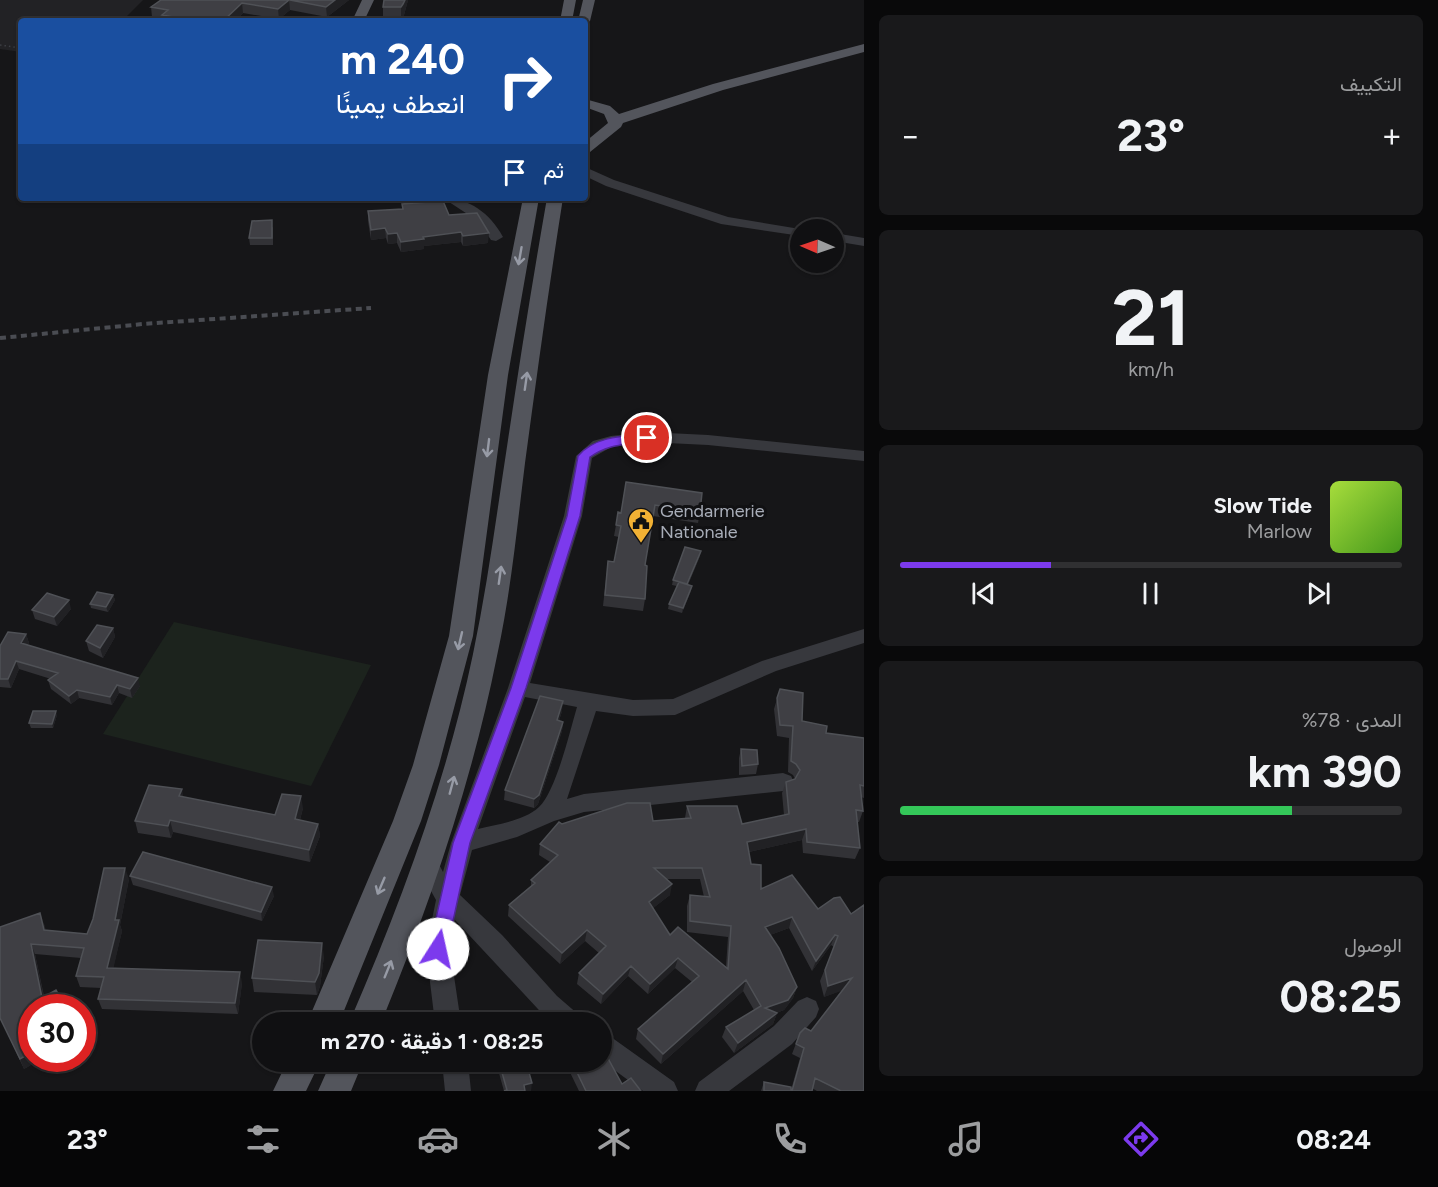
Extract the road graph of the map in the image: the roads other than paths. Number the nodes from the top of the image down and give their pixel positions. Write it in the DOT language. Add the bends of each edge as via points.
graph roads {
  1 [pos="368,0"];
  2 [pos="570,0"];
  3 [pos="589,0"];
  4 [pos="359,18"];
  5 [pos="567,18"];
  6 [pos="585,18"];
  7 [pos="864,48"];
  8 [pos="588,103"];
  9 [pos="616,120"];
  10 [pos="588,147"];
  11 [pos="588,172"];
  12 [pos="454,201"];
  13 [pos="530,201"];
  14 [pos="555,201"];
  15 [pos="790,230"];
  16 [pos="496,237"];
  17 [pos="844,239"];
  18 [pos="864,242"];
  19 [pos="864,456"];
  20 [pos="864,636"];
  21 [pos="518,688"];
  22 [pos="589,702"];
  23 [pos="783,782"];
  24 [pos="548,814"];
  25 [pos="399,842"];
  26 [pos="462,843"];
  27 [pos="428,860"];
  28 [pos="449,901"];
  29 [pos="807,1009"];
  30 [pos="328,1012"];
  31 [pos="370,1012"];
  32 [pos="447,1012"];
  33 [pos="557,1012"];
  34 [pos="612,1053"];
  35 [pos="299,1072"];
  36 [pos="343,1072"];
  37 [pos="456,1072"];
  38 [pos="289,1091"];
  39 [pos="334,1091"];
  40 [pos="458,1091"];
  41 [pos="665,1091"];
  42 [pos="708,1091"];
  1 -- 4 [label="main road"];
  2 -- 5 [label="main road"];
  3 -- 6 [label="main road"];
  7 -- 9 [label="main road" via="718,87"];
  8 -- 9 [label="main road" via="609,111"];
  9 -- 10 [label="main road" via="614,127"];
  11 -- 15 [label="street" via="726,221"];
  12 -- 16 [label="street" via="478,214"];
  13 -- 25 [label="main road, one-way" via="498,375 461,636 426,765"];
  27 -- 14 [label="main road, one-way" via="445,812 491,627"];
  17 -- 18 [label="street"];
  19 -- 21 [label="street" via="708,440 623,439 599,445 584,456 573,516"];
  20 -- 22 [label="street" via="769,666 684,705 650,709"];
  21 -- 22 [label="street"];
  21 -- 26 [label="street"];
  22 -- 24 [label="street" via="560,792"];
  23 -- 24 [label="street" via="584,803"];
  24 -- 26 [label="street"];
  25 -- 27 [label="main road"];
  25 -- 30 [label="main road, one-way"];
  26 -- 28 [label="street"];
  27 -- 28 [label="street" via="433,877"];
  31 -- 27 [label="main road, one-way"];
  28 -- 32 [label="street" via="438,949"];
  28 -- 33 [label="street"];
  29 -- 42 [label="street" via="783,1035"];
  34 -- 41 [label="street"];
  35 -- 38 [label="main road"];
  36 -- 39 [label="main road"];
  37 -- 40 [label="street"];
}
